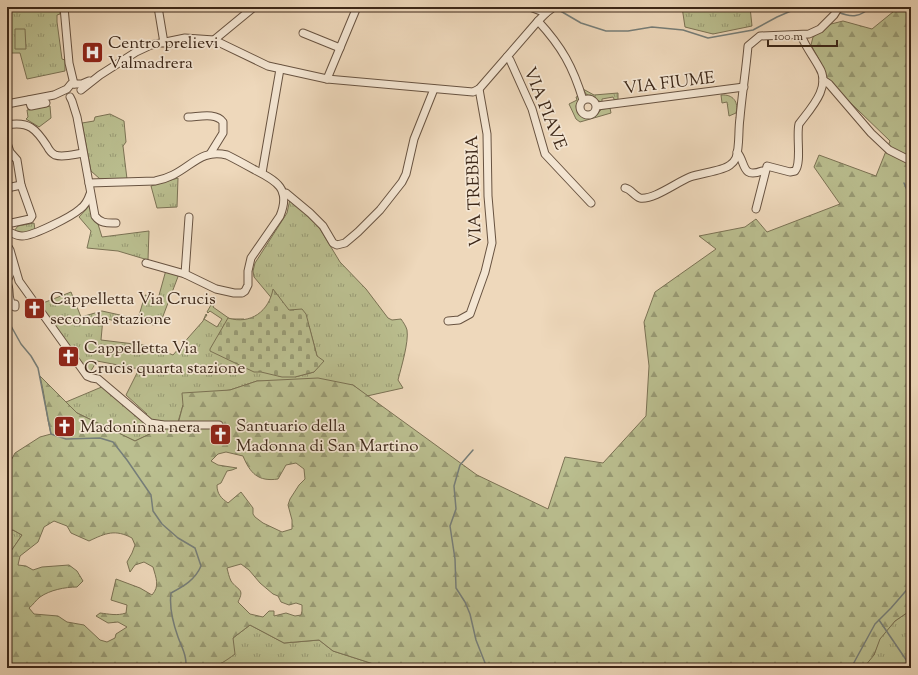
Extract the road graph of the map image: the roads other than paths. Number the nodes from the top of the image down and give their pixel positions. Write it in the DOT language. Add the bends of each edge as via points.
graph roads {
  1 [pos="64,7"];
  2 [pos="158,7"];
  3 [pos="243,7"];
  4 [pos="254,7"];
  5 [pos="357,7"];
  6 [pos="530,7"];
  7 [pos="554,7"];
  8 [pos="838,8"];
  9 [pos="546,13"];
  10 [pos="242,17"];
  11 [pos="538,21"];
  12 [pos="303,33"];
  13 [pos="801,34"];
  14 [pos="214,40"];
  15 [pos="164,42"];
  16 [pos="340,48"];
  17 [pos="507,57"];
  18 [pos="280,69"];
  19 [pos="327,79"];
  20 [pos="823,80"];
  21 [pos="744,87"];
  22 [pos="434,89"];
  23 [pos="479,89"];
  24 [pos="73,90"];
  25 [pos="29,100"];
  26 [pos="584,100"];
  27 [pos="46,103"];
  28 [pos="7,104"];
  29 [pos="597,106"];
  30 [pos="188,117"];
  31 [pos="7,125"];
  32 [pos="7,143"];
  33 [pos="737,152"];
  34 [pos="83,153"];
  35 [pos="210,154"];
  36 [pos="911,161"];
  37 [pos="762,171"];
  38 [pos="262,173"];
  39 [pos="89,183"];
  40 [pos="21,186"];
  41 [pos="7,188"];
  42 [pos="625,188"];
  43 [pos="283,192"];
  44 [pos="90,193"];
  45 [pos="86,204"];
  46 [pos="591,204"];
  47 [pos="93,207"];
  48 [pos="756,209"];
  49 [pos="189,218"];
  50 [pos="116,223"];
  51 [pos="7,224"];
  52 [pos="7,231"];
  53 [pos="7,245"];
  54 [pos="11,255"];
  55 [pos="146,263"];
  56 [pos="185,274"];
  57 [pos="7,282"];
  58 [pos="15,307"];
  59 [pos="448,321"];
  60 [pos="219,425"];
  1 -- 24 [label="street"];
  2 -- 15 [label="street"];
  3 -- 10 [label="street"];
  4 -- 10 [label="street"];
  5 -- 16 [label="street"];
  6 -- 9 [label="street"];
  7 -- 9 [label="street"];
  8 -- 13 [label="street" via="820,29 809,34"];
  9 -- 11 [label="street"];
  10 -- 14 [label="street"];
  11 -- 17 [label="street"];
  11 -- 26 [label="street" via="567,58"];
  12 -- 16 [label="street"];
  13 -- 20 [label="street" via="803,42 821,69"];
  13 -- 21 [label="street" via="760,36 748,46"];
  14 -- 15 [label="street" via="185,38"];
  14 -- 18 [label="street" via="268,66"];
  15 -- 24 [label="street" via="136,52"];
  16 -- 19 [label="street"];
  17 -- 23 [label="street"];
  17 -- 46 [label="street, VIA PIAVE" via="532,109 545,154"];
  18 -- 19 [label="street"];
  18 -- 38 [label="street"];
  19 -- 22 [label="street"];
  20 -- 36 [label="street" via="871,134 889,150"];
  20 -- 48 [label="street" via="820,93 797,130 797,169 790,172 767,166"];
  21 -- 29 [label="street, VIA FIUME"];
  21 -- 33 [label="street"];
  22 -- 23 [label="street" via="473,92"];
  22 -- 43 [label="street" via="414,139 402,182 380,210 345,243 333,243 323,226"];
  23 -- 59 [label="street, VIA TREBBIA" via="487,134 492,243 470,314 459,320"];
  24 -- 25 [label="street"];
  24 -- 34 [label="street"];
  25 -- 27 [label="street" via="31,106"];
  25 -- 28 [label="street"];
  26 -- 29 [label="street" via="594,100"];
  26 -- 29 [label="street" via="580,109 584,114 594,114"];
  30 -- 35 [label="street" via="212,116 223,122 223,133"];
  31 -- 34 [label="street" via="18,123 30,127 57,156"];
  32 -- 40 [label="street" via="17,160"];
  33 -- 37 [label="street" via="748,172"];
  33 -- 42 [label="street" via="736,159 726,168 681,180 646,198 638,197"];
  34 -- 39 [label="street"];
  35 -- 38 [label="street" via="227,155"];
  35 -- 39 [label="street" via="165,179"];
  38 -- 43 [label="street" via="274,179"];
  39 -- 44 [label="street"];
  40 -- 41 [label="street"];
  40 -- 51 [label="street" via="32,218"];
  43 -- 56 [label="street" via="280,216 251,258 245,291 238,293 216,289"];
  44 -- 45 [label="street"];
  44 -- 47 [label="street"];
  45 -- 47 [label="street"];
  45 -- 52 [label="street" via="71,216 25,236"];
  47 -- 50 [label="street" via="99,220"];
  49 -- 56 [label="street"];
  53 -- 54 [label="street"];
  54 -- 57 [label="street" via="12,270"];
  54 -- 60 [label="street" via="19,281 87,376 98,379 150,423"];
  55 -- 56 [label="street"];
  57 -- 58 [label="street" via="10,288 10,301"];
}
